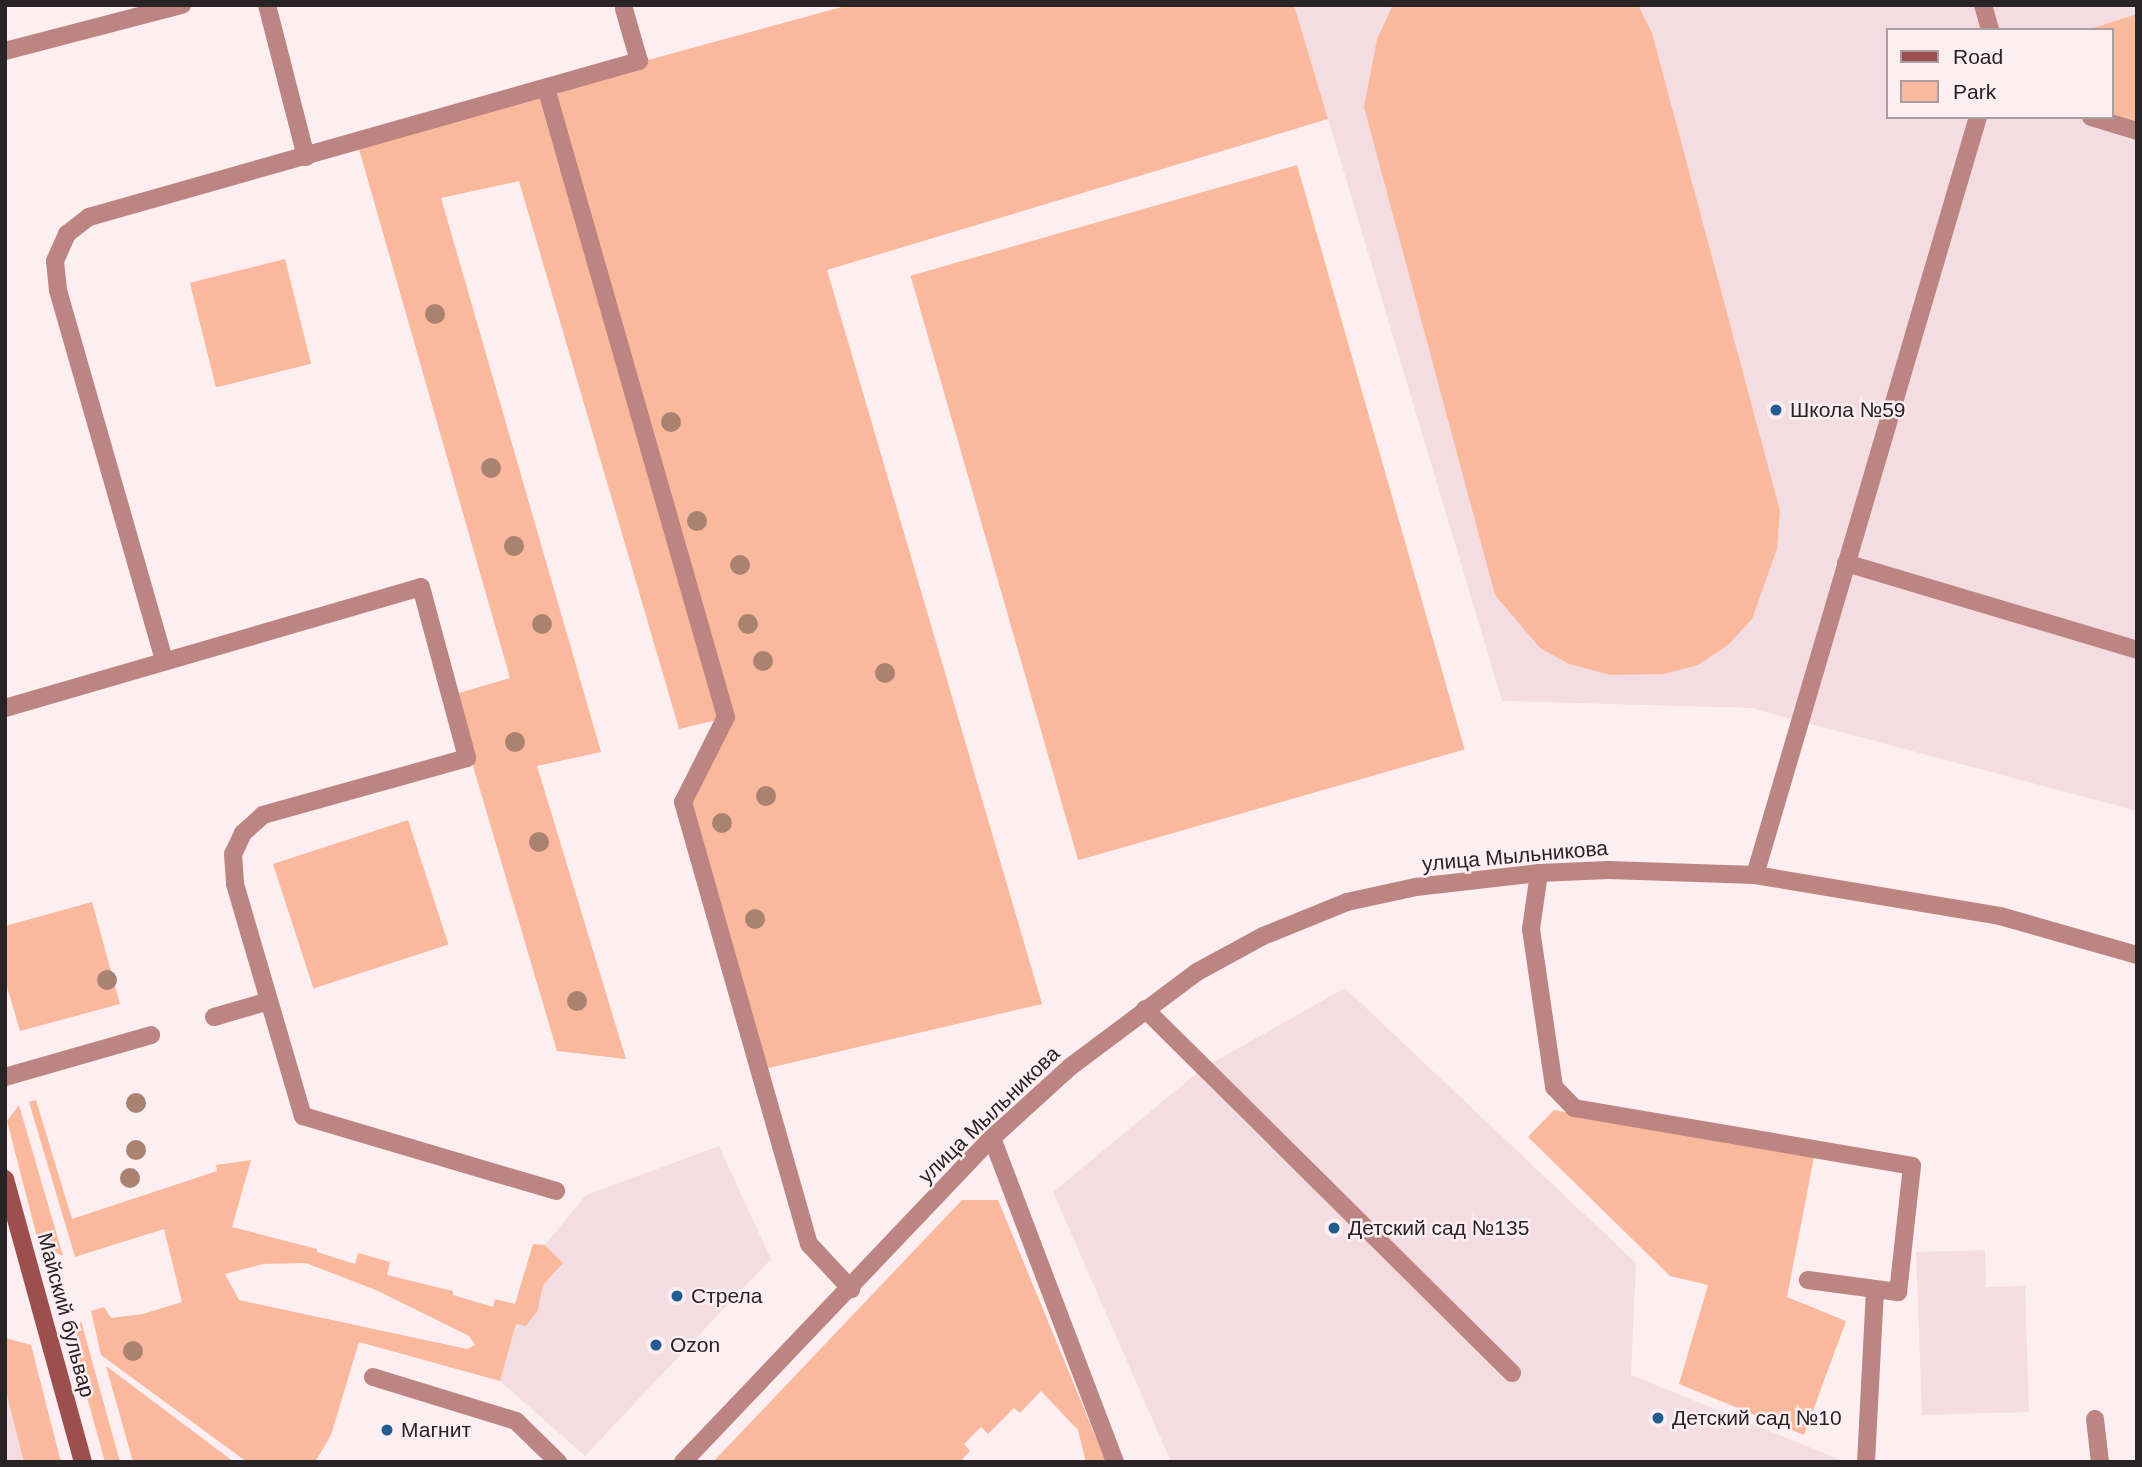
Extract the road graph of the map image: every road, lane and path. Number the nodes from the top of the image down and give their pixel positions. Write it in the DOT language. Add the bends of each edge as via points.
graph roads {
  1 [pos="182,5"];
  2 [pos="267,5"];
  3 [pos="1983,5"];
  4 [pos="624,9"];
  5 [pos="1989,28"];
  6 [pos="5,51"];
  7 [pos="546,88"];
  8 [pos="1977,119"];
  9 [pos="2098,119"];
  10 [pos="2137,131"];
  11 [pos="306,157"];
  12 [pos="1846,564"];
  13 [pos="2137,650"];
  14 [pos="164,660"];
  15 [pos="5,708"];
  16 [pos="1539,873"];
  17 [pos="1755,875"];
  18 [pos="2137,955"];
  19 [pos="269,1001"];
  20 [pos="1145,1009"];
  21 [pos="214,1017"];
  22 [pos="150,1035"];
  23 [pos="5,1077"];
  24 [pos="992,1138"];
  25 [pos="5,1179"];
  26 [pos="556,1191"];
  27 [pos="1808,1280"];
  28 [pos="850,1289"];
  29 [pos="1875,1290"];
  30 [pos="1512,1373"];
  31 [pos="373,1377"];
  32 [pos="2095,1419"];
  33 [pos="83,1462"];
  34 [pos="558,1462"];
  35 [pos="683,1462"];
  36 [pos="1115,1462"];
  37 [pos="1866,1462"];
  38 [pos="2099,1462"];
  1 -- 6 [label="street"];
  2 -- 11 [label="street"];
  3 -- 5 [label="street"];
  4 -- 7 [label="street" via="639,61"];
  7 -- 11 [label="street"];
  7 -- 28 [label="street" via="726,717 683,802 809,1244"];
  8 -- 12 [label="street"];
  9 -- 10 [label="street"];
  11 -- 14 [label="street" via="89,217 67,234 55,261 58,290"];
  12 -- 13 [label="street"];
  12 -- 17 [label="street"];
  14 -- 15 [label="street"];
  14 -- 19 [label="street" via="421,587 467,758 263,815 243,833 233,854 235,884"];
  16 -- 17 [label="street, улица Мыльникова" via="1609,870"];
  16 -- 20 [label="street, улица Мыльникова" via="1416,887 1347,902 1263,936 1197,972"];
  16 -- 29 [label="street" via="1531,929 1554,1087 1574,1108 1912,1166 1898,1292"];
  17 -- 18 [label="street, улица Мыльникова" via="2000,916"];
  19 -- 21 [label="street"];
  19 -- 26 [label="street" via="303,1116"];
  20 -- 24 [label="street, улица Мыльникова" via="1070,1067"];
  20 -- 30 [label="street"];
  22 -- 23 [label="street"];
  24 -- 28 [label="street, улица Мыльникова"];
  24 -- 36 [label="street"];
  25 -- 33 [label="main road, Майский бульвар"];
  27 -- 29 [label="street"];
  28 -- 35 [label="street, улица Мыльникова"];
  29 -- 37 [label="street"];
  31 -- 34 [label="street" via="516,1420"];
  32 -- 38 [label="street"];
}
